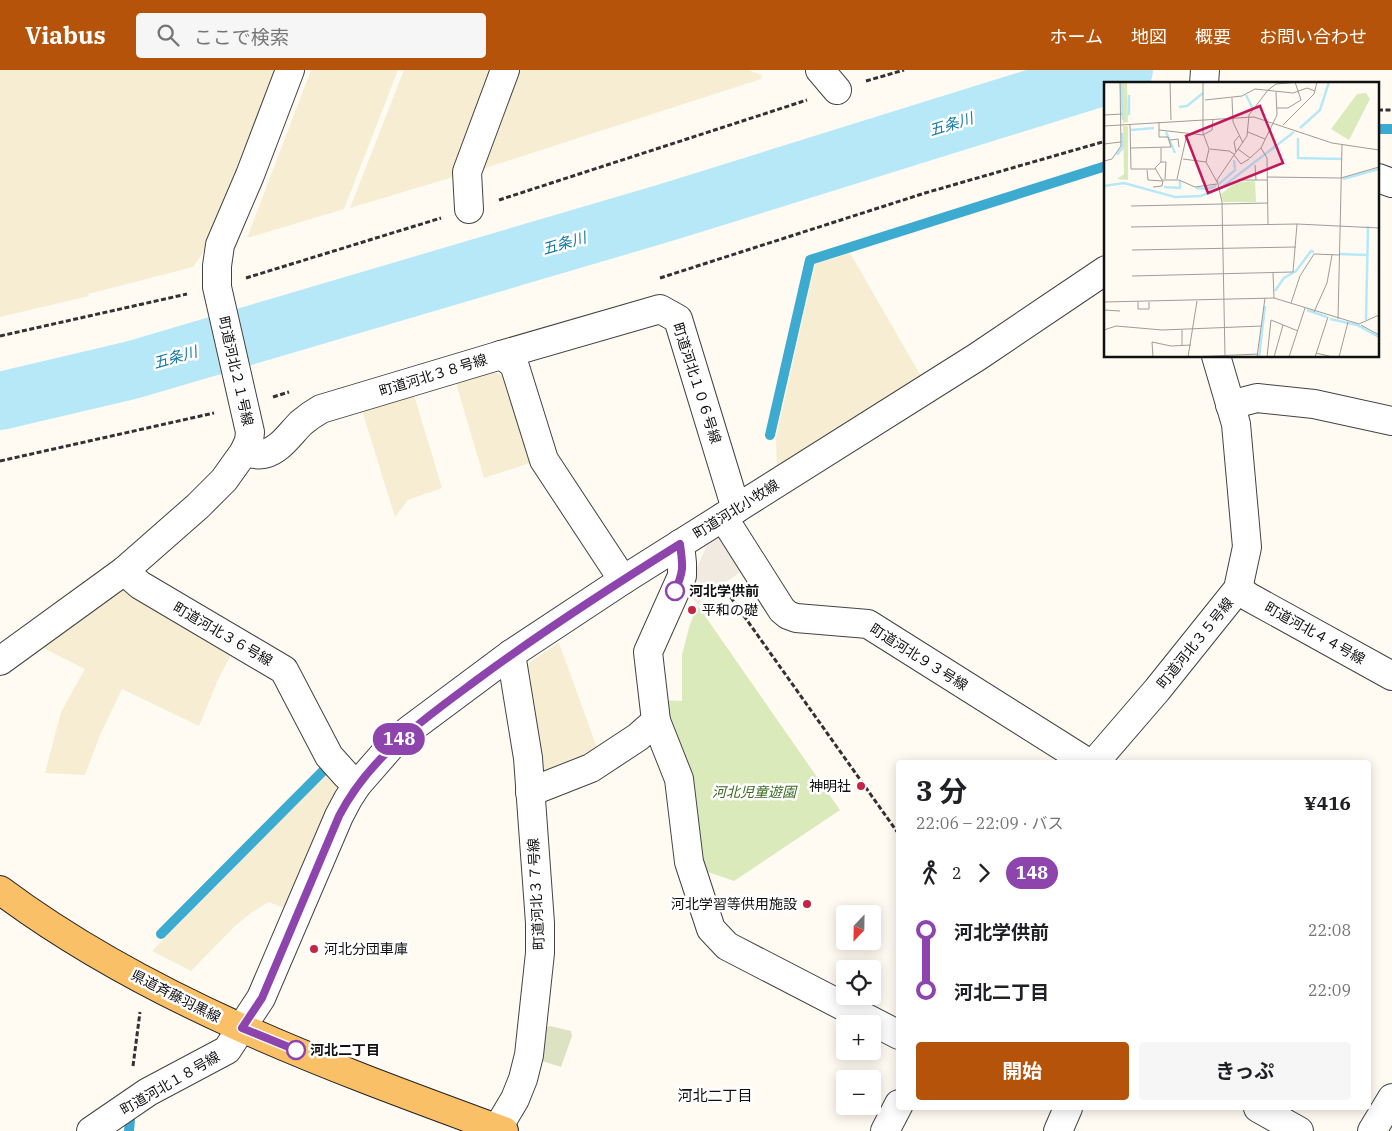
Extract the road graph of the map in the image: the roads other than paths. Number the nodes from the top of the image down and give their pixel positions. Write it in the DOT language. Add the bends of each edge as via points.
graph roads {
  1 [pos="290,70"];
  2 [pos="505,70"];
  3 [pos="1380,179"];
  4 [pos="1392,183"];
  5 [pos="469,210"];
  6 [pos="1104,271"];
  7 [pos="501,355"];
  8 [pos="1217,358"];
  9 [pos="1230,405"];
  10 [pos="1392,421"];
  11 [pos="244,452"];
  12 [pos="730,513"];
  13 [pos="680,544"];
  14 [pos="124,571"];
  15 [pos="623,580"];
  16 [pos="1238,588"];
  17 [pos="511,654"];
  18 [pos="0,661"];
  19 [pos="1392,676"];
  20 [pos="656,721"];
  21 [pos="1084,760"];
  22 [pos="1097,760"];
  23 [pos="358,785"];
  24 [pos="530,792"];
  25 [pos="0,890"];
  26 [pos="242,1028"];
  27 [pos="896,1033"];
  28 [pos="1392,1098"];
  29 [pos="896,1110"];
  30 [pos="1067,1110"];
  31 [pos="1262,1110"];
  32 [pos="499,1130"];
  33 [pos="91,1131"];
  34 [pos="885,1131"];
  35 [pos="1058,1131"];
  36 [pos="1299,1131"];
  37 [pos="1372,1131"];
  1 -- 11 [label="street, 町道河北２１号線" via="220,245 217,266 217,286 250,432"];
  2 -- 5 [label="street" via="466,172"];
  3 -- 4 [label="street"];
  6 -- 12 [label="street, 町道河北小牧線" via="977,357"];
  7 -- 11 [label="street, 町道河北３８号線" via="321,409 272,450 263,454"];
  7 -- 12 [label="street, 町道河北１０６号線" via="660,309 678,319"];
  7 -- 15 [label="street, 町道河北３８号線" via="515,367 544,460"];
  8 -- 9 [label="street, 町道河北３５号線"];
  9 -- 10 [label="street" via="1258,398 1314,404"];
  9 -- 16 [label="street, 町道河北３５号線" via="1236,424 1247,547"];
  11 -- 14 [label="street, 町道河北２１号線" via="224,480"];
  12 -- 13 [label="street, 町道河北小牧線"];
  12 -- 21 [label="street, 町道河北９３号線" via="782,610 788,615 868,624"];
  13 -- 15 [label="street, 町道河北小牧線"];
  13 -- 20 [label="street" via="682,576 648,652"];
  14 -- 18 [label="street, 町道河北２１号線"];
  14 -- 23 [label="street, 町道河北３６号線" via="140,585 284,670 329,756"];
  15 -- 17 [label="street, 町道河北小牧線"];
  16 -- 19 [label="street, 町道河北４４号線"];
  16 -- 22 [label="street, 町道河北３５号線"];
  17 -- 23 [label="street, 町道河北小牧線" via="409,730 372,766"];
  17 -- 24 [label="street, 町道河北３７号線" via="528,758"];
  20 -- 24 [label="street" via="591,768"];
  20 -- 27 [label="street" via="680,779 689,862 711,929 727,946"];
  23 -- 26 [label="street, 町道河北小牧線" via="339,816 262,998"];
  24 -- 32 [label="street, 町道河北３７号線" via="540,953 529,1055 515,1099"];
  25 -- 26 [label="main road, 県道斉藤羽黒線" via="50,925 144,981"];
  26 -- 32 [label="main road, 県道斉藤羽黒線"];
  26 -- 33 [label="street, 町道河北１８号線" via="227,1050 148,1092"];
  28 -- 37 [label="street"];
  29 -- 34 [label="street"];
  30 -- 35 [label="street"];
  31 -- 36 [label="street"];
}
